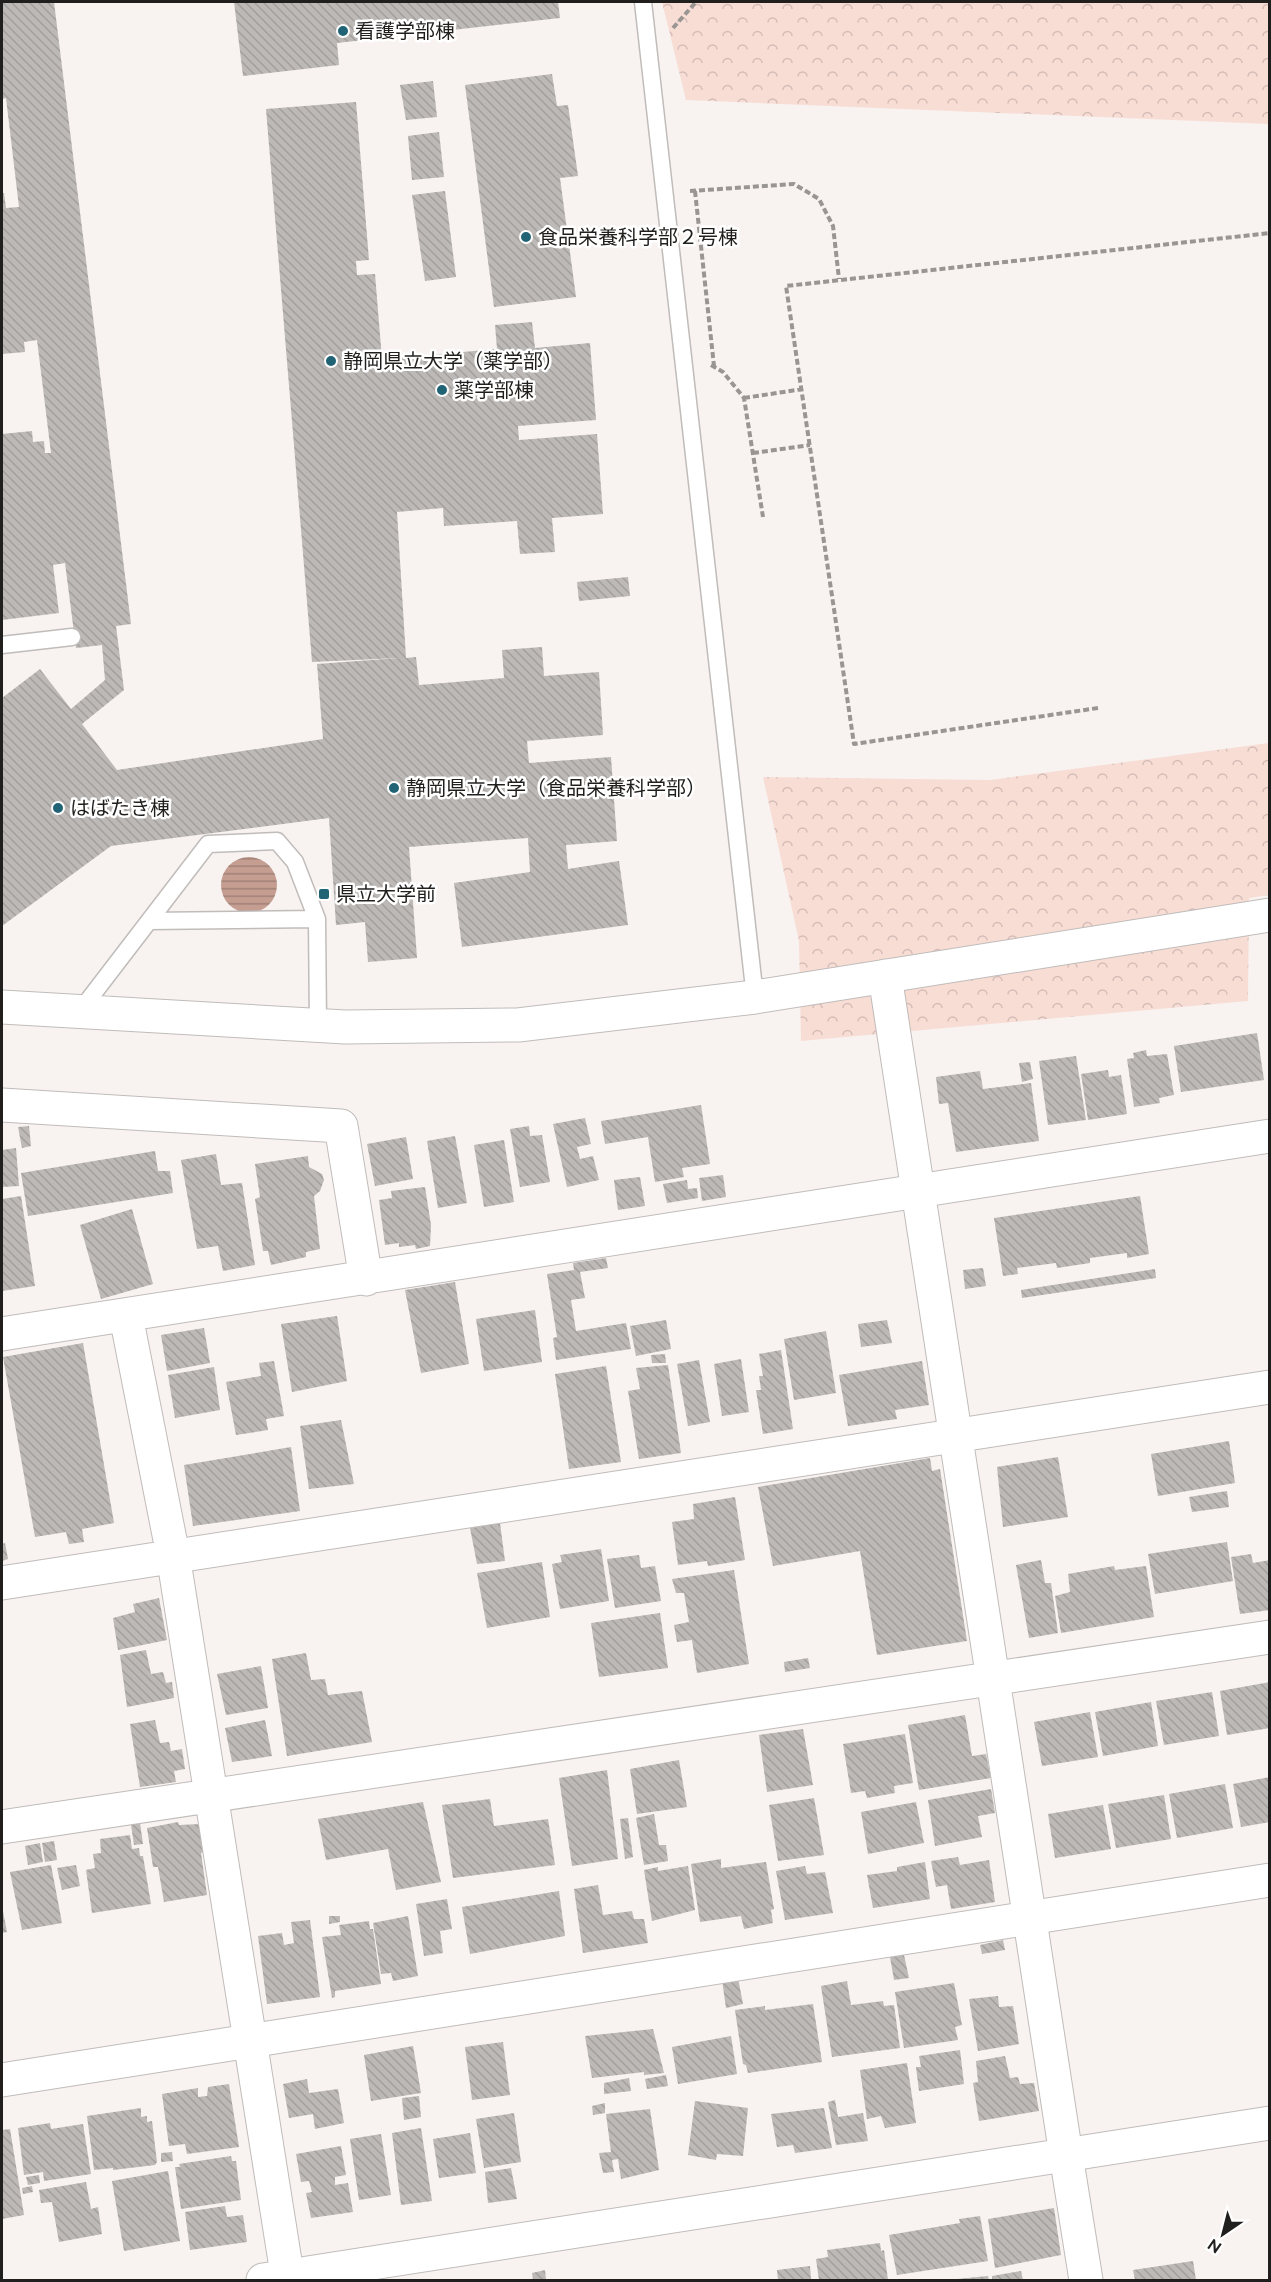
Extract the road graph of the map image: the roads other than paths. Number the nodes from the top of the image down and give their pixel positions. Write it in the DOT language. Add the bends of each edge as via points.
graph roads {
  1 [pos="643,2"];
  2 [pos="72,637"];
  3 [pos="2,645"];
  4 [pos="1269,915"];
  5 [pos="317,919"];
  6 [pos="149,921"];
  7 [pos="885,976"];
  8 [pos="755,997"];
  9 [pos="2,1007"];
  10 [pos="80,1011"];
  11 [pos="318,1025"];
  12 [pos="2,1105"];
  13 [pos="1269,1136"];
  14 [pos="919,1192"];
  15 [pos="366,1279"];
  16 [pos="126,1316"];
  17 [pos="2,1335"];
  18 [pos="1269,1387"];
  19 [pos="955,1434"];
  20 [pos="173,1555"];
  21 [pos="2,1583"];
  22 [pos="1269,1637"];
  23 [pos="993,1681"];
  24 [pos="211,1795"];
  25 [pos="2,1827"];
  26 [pos="1269,1880"];
  27 [pos="1030,1920"];
  28 [pos="248,2041"];
  29 [pos="2,2080"];
  30 [pos="1269,2123"];
  31 [pos="1066,2155"];
  32 [pos="280,2279"];
  33 [pos="1086,2280"];
  1 -- 8 [label="lane"];
  2 -- 3 [label="lane"];
  4 -- 7 [label="street"];
  5 -- 6 [label="lane"];
  5 -- 6 [label="lane" via="295,862 278,842 208,844"];
  5 -- 11 [label="lane"];
  6 -- 10 [label="lane"];
  7 -- 8 [label="street"];
  7 -- 14 [label="street"];
  8 -- 11 [label="street" via="518,1024 345,1028"];
  9 -- 10 [label="street"];
  10 -- 11 [label="street"];
  12 -- 15 [label="street" via="341,1126"];
  13 -- 14 [label="street"];
  14 -- 15 [label="street"];
  14 -- 19 [label="street"];
  15 -- 16 [label="street"];
  16 -- 17 [label="street"];
  16 -- 20 [label="street"];
  18 -- 19 [label="street"];
  19 -- 20 [label="street"];
  19 -- 23 [label="street"];
  20 -- 21 [label="street"];
  20 -- 24 [label="street"];
  22 -- 23 [label="street"];
  23 -- 24 [label="street"];
  23 -- 27 [label="street"];
  24 -- 25 [label="street"];
  24 -- 28 [label="street"];
  26 -- 27 [label="street"];
  27 -- 28 [label="street"];
  27 -- 31 [label="street"];
  28 -- 29 [label="street"];
  28 -- 32 [label="street"];
  30 -- 31 [label="street"];
  31 -- 32 [label="street"];
  31 -- 33 [label="street"];
}
